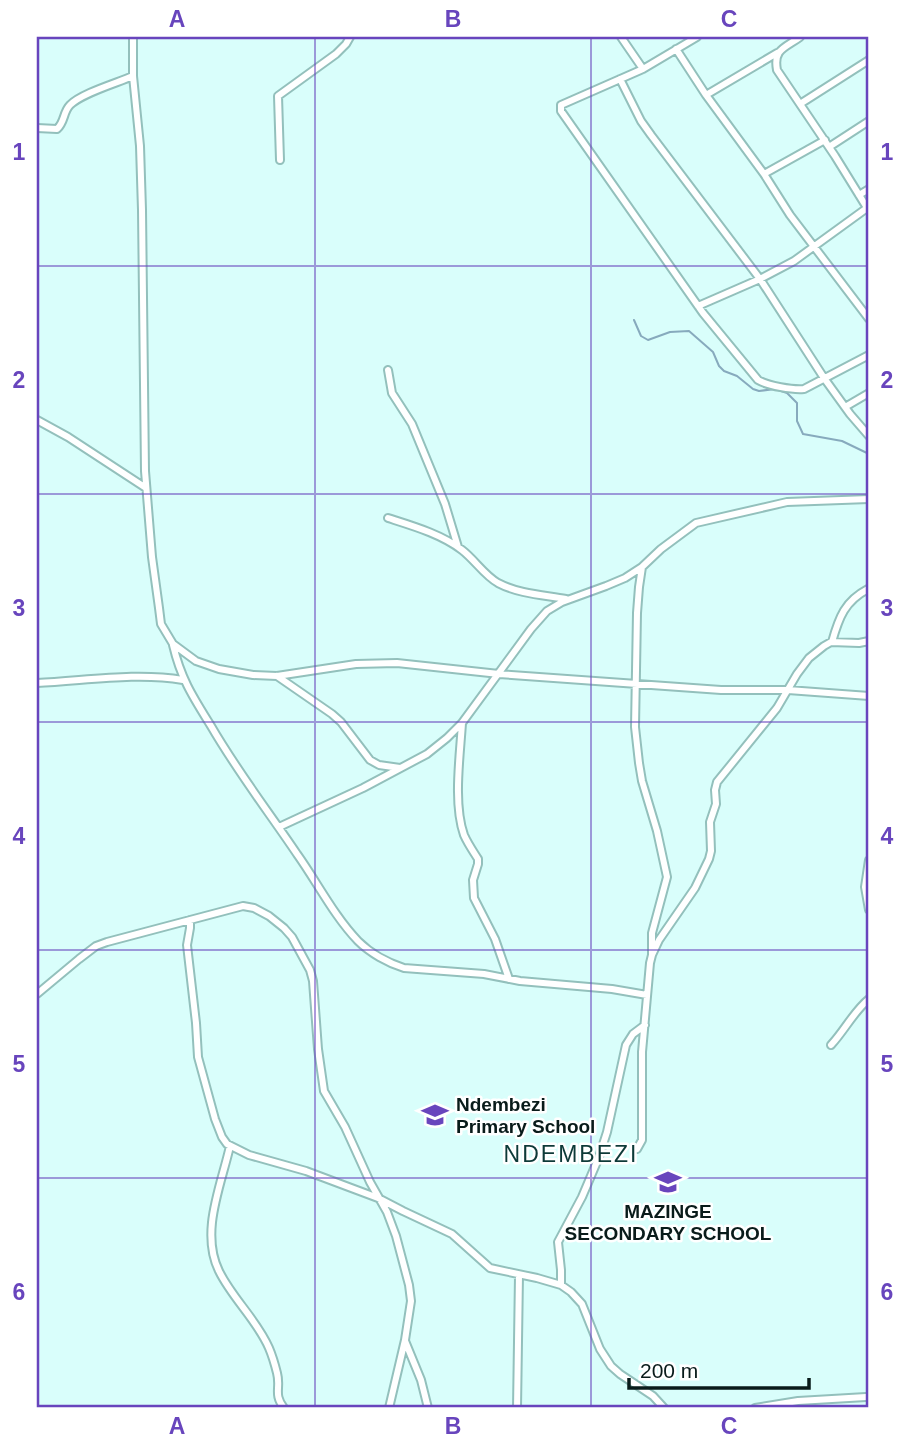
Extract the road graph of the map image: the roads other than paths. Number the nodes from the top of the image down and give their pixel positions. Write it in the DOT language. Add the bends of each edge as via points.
graph roads {
  1 [pos="133,37"];
  2 [pos="350,37"];
  3 [pos="621,37"];
  4 [pos="697,37"];
  5 [pos="800,37"];
  6 [pos="676,49"];
  7 [pos="778,53"];
  8 [pos="869,60"];
  9 [pos="643,69"];
  10 [pos="133,76"];
  11 [pos="620,79"];
  12 [pos="706,95"];
  13 [pos="800,104"];
  14 [pos="869,121"];
  15 [pos="37,128"];
  16 [pos="827,144"];
  17 [pos="280,160"];
  18 [pos="764,174"];
  19 [pos="869,189"];
  20 [pos="859,195"];
  21 [pos="868,209"];
  22 [pos="814,247"];
  23 [pos="760,279"];
  24 [pos="698,306"];
  25 [pos="869,319"];
  26 [pos="869,355"];
  27 [pos="388,370"];
  28 [pos="824,378"];
  29 [pos="869,393"];
  30 [pos="845,407"];
  31 [pos="37,420"];
  32 [pos="869,436"];
  33 [pos="146,488"];
  34 [pos="869,499"];
  35 [pos="388,518"];
  36 [pos="458,547"];
  37 [pos="642,567"];
  38 [pos="869,589"];
  39 [pos="569,599"];
  40 [pos="869,640"];
  41 [pos="832,642"];
  42 [pos="173,644"];
  43 [pos="499,674"];
  44 [pos="277,676"];
  45 [pos="183,680"];
  46 [pos="37,683"];
  47 [pos="636,684"];
  48 [pos="788,691"];
  49 [pos="869,696"];
  50 [pos="461,723"];
  51 [pos="402,768"];
  52 [pos="279,827"];
  53 [pos="869,860"];
  54 [pos="869,911"];
  55 [pos="190,920"];
  56 [pos="652,955"];
  57 [pos="509,979"];
  58 [pos="37,994"];
  59 [pos="647,995"];
  60 [pos="869,999"];
  61 [pos="645,1025"];
  62 [pos="831,1045"];
  63 [pos="230,1146"];
  64 [pos="637,1149"];
  65 [pos="379,1198"];
  66 [pos="519,1275"];
  67 [pos="561,1285"];
  68 [pos="405,1340"];
  69 [pos="866,1397"];
  70 [pos="661,1407"];
  71 [pos="284,1408"];
  72 [pos="389,1408"];
  73 [pos="428,1408"];
  74 [pos="517,1408"];
  75 [pos="755,1408"];
  1 -- 10 [label="street"];
  2 -- 17 [label="street" via="336,54 278,96"];
  3 -- 9 [label="street"];
  4 -- 6 [label="street"];
  5 -- 7 [label="street"];
  6 -- 9 [label="street"];
  6 -- 12 [label="street"];
  7 -- 12 [label="street"];
  7 -- 13 [label="street" via="777,70"];
  8 -- 13 [label="street"];
  9 -- 11 [label="street"];
  10 -- 15 [label="street" via="72,103 57,129"];
  10 -- 33 [label="street" via="142,188"];
  11 -- 23 [label="street" via="641,121"];
  11 -- 24 [label="street" via="561,105 561,109"];
  12 -- 18 [label="street"];
  13 -- 16 [label="street"];
  14 -- 16 [label="street"];
  16 -- 18 [label="street"];
  16 -- 20 [label="street"];
  18 -- 22 [label="street"];
  19 -- 20 [label="street"];
  20 -- 21 [label="street"];
  21 -- 22 [label="street"];
  22 -- 23 [label="street"];
  22 -- 25 [label="street"];
  23 -- 24 [label="street"];
  23 -- 28 [label="street"];
  24 -- 28 [label="street" via="761,382 801,389"];
  26 -- 28 [label="street"];
  27 -- 36 [label="street" via="392,393 412,424"];
  28 -- 30 [label="street"];
  29 -- 30 [label="street"];
  30 -- 32 [label="street"];
  31 -- 33 [label="street"];
  33 -- 42 [label="street" via="159,608"];
  34 -- 37 [label="street" via="787,502 704,520"];
  35 -- 36 [label="street"];
  36 -- 39 [label="street" via="490,579 524,592"];
  37 -- 39 [label="street"];
  37 -- 47 [label="street"];
  38 -- 41 [label="street" via="847,605"];
  39 -- 43 [label="street" via="540,618"];
  40 -- 41 [label="street"];
  41 -- 48 [label="street" via="808,658"];
  42 -- 44 [label="street" via="196,661 219,669"];
  42 -- 45 [label="street"];
  43 -- 44 [label="street" via="397,663 336,666"];
  43 -- 47 [label="street"];
  43 -- 50 [label="street"];
  44 -- 51 [label="street" via="341,722 370,760"];
  45 -- 46 [label="street" via="138,676"];
  45 -- 52 [label="street" via="226,753"];
  47 -- 48 [label="street"];
  47 -- 56 [label="street" via="639,763 667,877 652,933"];
  48 -- 49 [label="street"];
  48 -- 56 [label="street" via="716,782 709,859"];
  50 -- 51 [label="street" via="427,754"];
  50 -- 57 [label="street" via="460,816 478,859 474,898"];
  51 -- 52 [label="street"];
  52 -- 57 [label="street" via="337,914 370,951 404,968"];
  53 -- 54 [label="street" via="865,887"];
  55 -- 58 [label="street" via="96,946"];
  55 -- 63 [label="street" via="187,945 198,1057 215,1119"];
  55 -- 65 [label="street" via="248,906 270,916 292,937 313,981 324,1090"];
  56 -- 59 [label="street"];
  57 -- 59 [label="street"];
  59 -- 61 [label="street"];
  60 -- 62 [label="street"];
  61 -- 64 [label="street" via="642,1140"];
  61 -- 67 [label="street" via="627,1042 598,1157 559,1241"];
  63 -- 65 [label="street"];
  63 -- 71 [label="street" via="214,1211 211,1246 219,1271 268,1345 277,1373 277,1398"];
  65 -- 66 [label="street" via="452,1234 487,1267"];
  65 -- 68 [label="street" via="396,1236 410,1294"];
  66 -- 67 [label="street"];
  66 -- 74 [label="street"];
  67 -- 70 [label="street" via="582,1304 611,1366"];
  68 -- 72 [label="street"];
  68 -- 73 [label="street"];
  69 -- 75 [label="street"];
}
